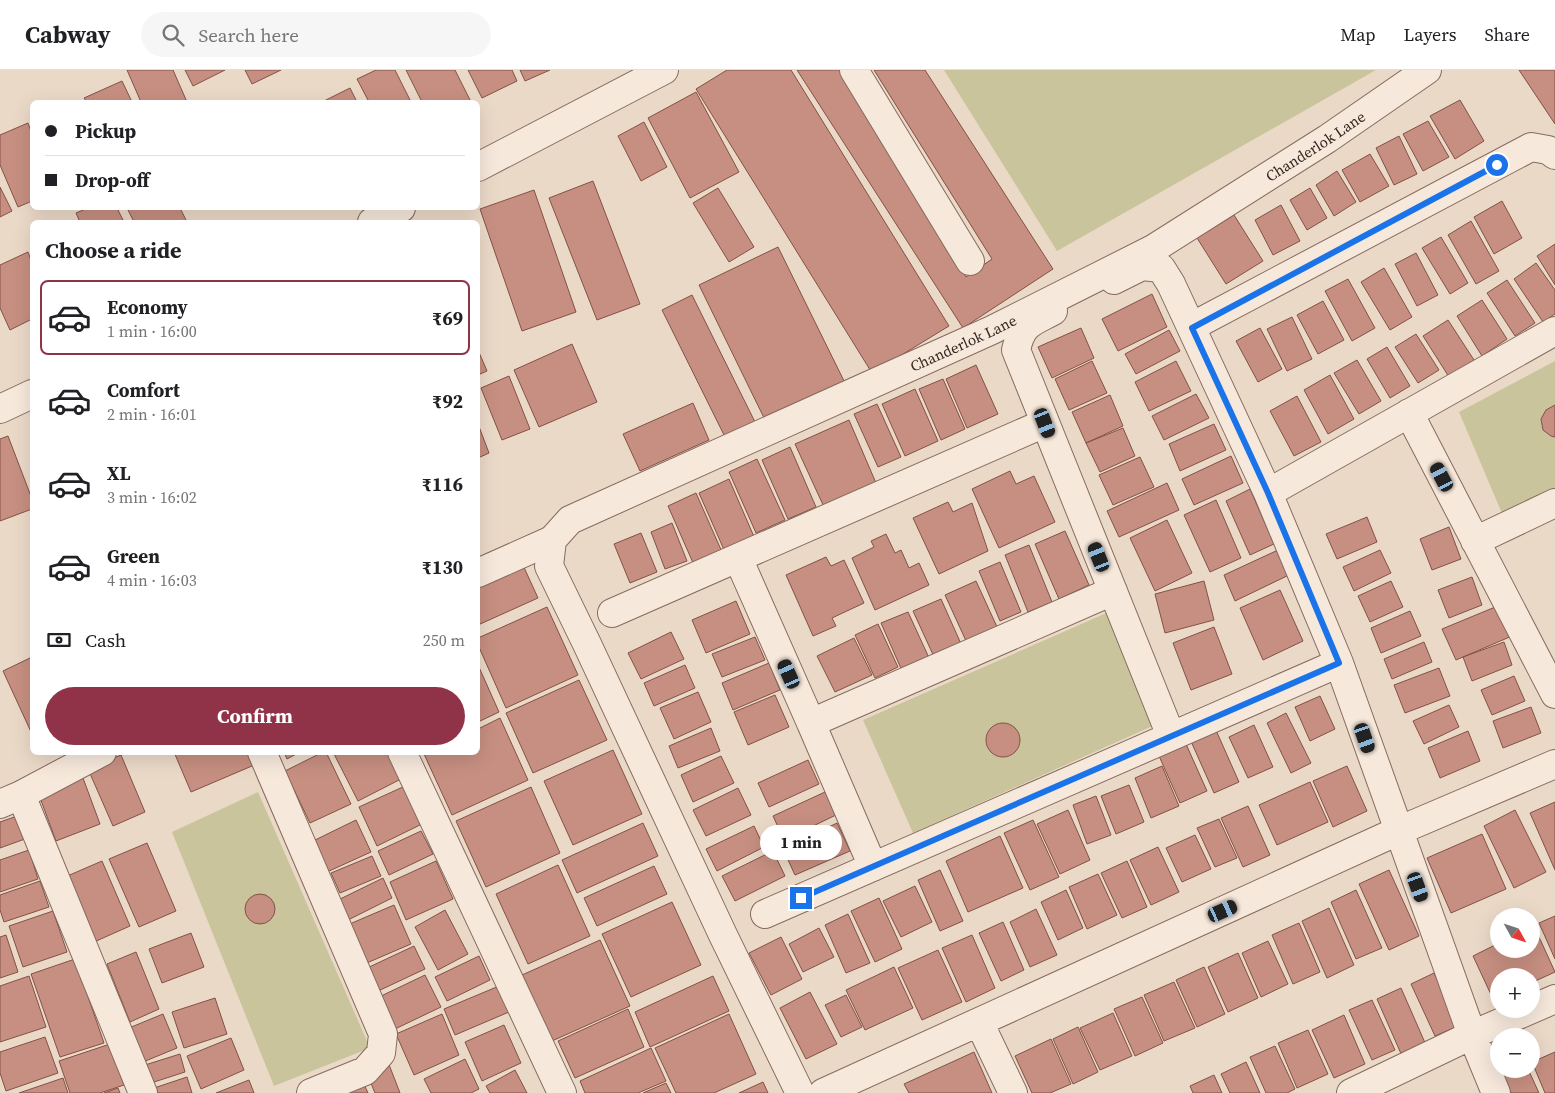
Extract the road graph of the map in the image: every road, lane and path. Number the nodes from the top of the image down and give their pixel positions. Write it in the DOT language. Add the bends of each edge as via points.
graph roads {
  1 [pos="664,70"];
  2 [pos="854,70"];
  3 [pos="1427,70"];
  4 [pos="1555,155"];
  5 [pos="480,166"];
  6 [pos="397,210"];
  7 [pos="376,220"];
  8 [pos="970,261"];
  9 [pos="1192,328"];
  10 [pos="1555,331"];
  11 [pos="30,395"];
  12 [pos="0,409"];
  13 [pos="1409,413"];
  14 [pos="1045,423"];
  15 [pos="1268,493"];
  16 [pos="1555,503"];
  17 [pos="552,540"];
  18 [pos="1475,541"];
  19 [pos="738,558"];
  20 [pos="480,572"];
  21 [pos="1113,591"];
  22 [pos="612,613"];
  23 [pos="1339,663"];
  24 [pos="1555,694"];
  25 [pos="811,724"];
  26 [pos="1171,736"];
  27 [pos="96,755"];
  28 [pos="263,755"];
  29 [pos="403,755"];
  30 [pos="1555,764"];
  31 [pos="10,799"];
  32 [pos="1398,831"];
  33 [pos="873,867"];
  34 [pos="765,914"];
  35 [pos="1555,999"];
  36 [pos="979,1022"];
  37 [pos="1472,1035"];
  38 [pos="143,1093"];
  39 [pos="311,1093"];
  40 [pos="562,1093"];
  41 [pos="800,1093"];
  42 [pos="823,1093"];
  43 [pos="1013,1093"];
  44 [pos="1351,1093"];
  45 [pos="1496,1093"];
  1 -- 5 [label="street"];
  2 -- 8 [label="street"];
  3 -- 17 [label="street, Chanderlok Lane" via="1327,139 1153,249 992,330 570,520"];
  4 -- 9 [label="street" via="1548,150 1531,147"];
  6 -- 7 [label="street"];
  9 -- 14 [label="street" via="1161,268 1142,266 1026,325 1016,350"];
  9 -- 15 [label="street"];
  10 -- 13 [label="street"];
  11 -- 12 [label="street"];
  13 -- 15 [label="street"];
  13 -- 18 [label="street"];
  14 -- 19 [label="street"];
  14 -- 21 [label="street"];
  15 -- 23 [label="street"];
  16 -- 18 [label="street"];
  17 -- 20 [label="street, Chanderlok Lane"];
  17 -- 41 [label="street" via="549,566"];
  18 -- 24 [label="street"];
  19 -- 22 [label="street"];
  19 -- 25 [label="street"];
  21 -- 25 [label="street"];
  21 -- 26 [label="street"];
  23 -- 26 [label="street"];
  23 -- 32 [label="street"];
  25 -- 33 [label="street"];
  26 -- 33 [label="street"];
  27 -- 31 [label="street"];
  28 -- 39 [label="street" via="383,1034 381,1053 365,1071"];
  29 -- 40 [label="street"];
  30 -- 32 [label="street"];
  31 -- 38 [label="street"];
  32 -- 36 [label="street"];
  32 -- 37 [label="street"];
  33 -- 34 [label="street"];
  35 -- 37 [label="street"];
  36 -- 42 [label="street"];
  36 -- 43 [label="street"];
  37 -- 44 [label="street"];
  37 -- 45 [label="street"];
}
